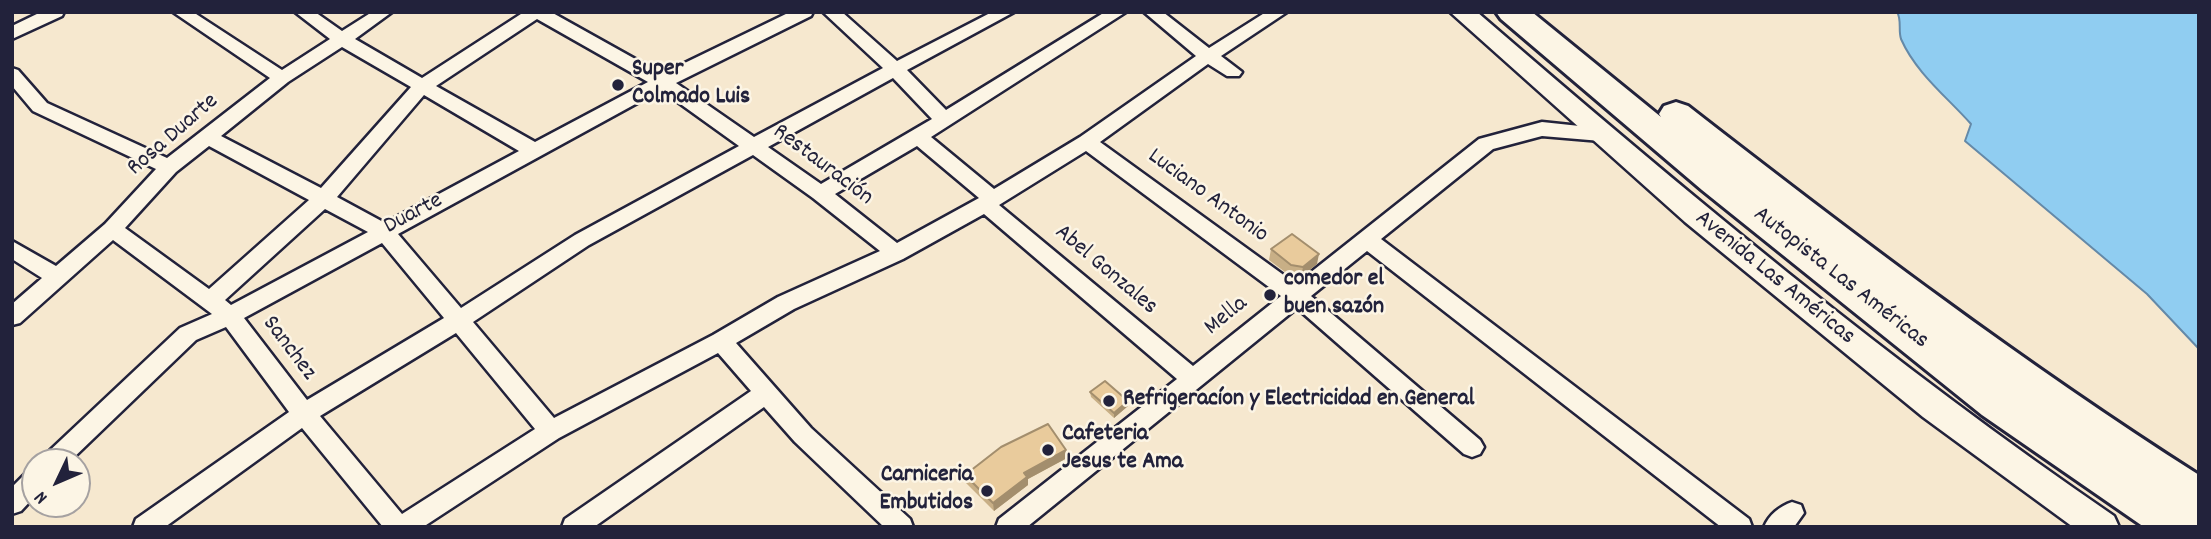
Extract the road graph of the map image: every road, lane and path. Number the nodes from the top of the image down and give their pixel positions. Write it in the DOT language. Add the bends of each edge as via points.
graph roads {
  1 [pos="56,12"];
  2 [pos="181,12"];
  3 [pos="303,12"];
  4 [pos="384,12"];
  5 [pos="537,12"];
  6 [pos="806,12"];
  7 [pos="831,12"];
  8 [pos="1006,12"];
  9 [pos="1118,12"];
  10 [pos="1152,12"];
  11 [pos="1462,12"];
  12 [pos="1512,12"];
  13 [pos="1549,12"];
  14 [pos="1273,14"];
  15 [pos="12,33"];
  16 [pos="342,39"];
  17 [pos="1208,57"];
  18 [pos="895,69"];
  19 [pos="1233,72"];
  20 [pos="12,75"];
  21 [pos="282,78"];
  22 [pos="663,82"];
  23 [pos="422,86"];
  24 [pos="944,120"];
  25 [pos="1601,134"];
  26 [pos="208,137"];
  27 [pos="918,137"];
  28 [pos="1087,142"];
  29 [pos="755,146"];
  30 [pos="536,152"];
  31 [pos="169,167"];
  32 [pos="820,193"];
  33 [pos="325,197"];
  34 [pos="989,202"];
  35 [pos="112,229"];
  36 [pos="384,231"];
  37 [pos="1366,239"];
  38 [pos="12,249"];
  39 [pos="897,253"];
  40 [pos="56,277"];
  41 [pos="1296,295"];
  42 [pos="210,302"];
  43 [pos="230,316"];
  44 [pos="12,317"];
  45 [pos="460,320"];
  46 [pos="721,341"];
  47 [pos="1192,378"];
  48 [pos="766,393"];
  49 [pos="304,414"];
  50 [pos="551,431"];
  51 [pos="1472,447"];
  52 [pos="68,448"];
  53 [pos="2199,499"];
  54 [pos="145,527"];
  55 [pos="400,527"];
  56 [pos="574,527"];
  57 [pos="901,527"];
  58 [pos="1008,527"];
  59 [pos="1740,527"];
  60 [pos="2102,527"];
  61 [pos="2182,527"];
  1 -- 15 [label="street"];
  2 -- 21 [label="street"];
  3 -- 16 [label="street"];
  4 -- 16 [label="street, Rosa Duarte"];
  5 -- 22 [label="street, Restauración"];
  5 -- 23 [label="street"];
  6 -- 22 [label="street, Duarte"];
  7 -- 18 [label="street"];
  8 -- 18 [label="street"];
  9 -- 24 [label="street"];
  10 -- 17 [label="street"];
  11 -- 25 [label="main road, Avenida Las Américas"];
  12 -- 61 [label="highway, Autopista Las Américas" via="1997,403"];
  13 -- 53 [label="highway, Autopista Las Américas" via="1862,260 2132,456"];
  14 -- 17 [label="street"];
  16 -- 21 [label="street, Rosa Duarte"];
  16 -- 23 [label="street"];
  17 -- 19 [label="street"];
  17 -- 28 [label="street"];
  18 -- 24 [label="street"];
  18 -- 29 [label="street"];
  20 -- 31 [label="street" via="40,107"];
  21 -- 26 [label="street, Rosa Duarte"];
  22 -- 29 [label="street, Restauración"];
  22 -- 30 [label="street, Duarte"];
  23 -- 30 [label="street"];
  23 -- 33 [label="street"];
  24 -- 27 [label="street"];
  25 -- 37 [label="street, Mella" via="1542,129 1486,144"];
  25 -- 60 [label="main road, Avenida Las Américas" via="1777,285 2023,474"];
  26 -- 31 [label="street, Rosa Duarte"];
  26 -- 33 [label="street"];
  27 -- 32 [label="street"];
  27 -- 34 [label="street, Abel Gonzales"];
  28 -- 34 [label="street"];
  28 -- 41 [label="street, Luciano Antonio"];
  29 -- 32 [label="street, Restauración"];
  29 -- 45 [label="street" via="582,240"];
  30 -- 36 [label="street, Duarte"];
  31 -- 35 [label="street, Rosa Duarte"];
  32 -- 39 [label="street, Restauración"];
  33 -- 36 [label="street"];
  33 -- 42 [label="street"];
  34 -- 39 [label="street"];
  34 -- 47 [label="street, Abel Gonzales"];
  35 -- 40 [label="street, Rosa Duarte"];
  35 -- 42 [label="street, Sanchez"];
  36 -- 43 [label="street, Duarte"];
  36 -- 45 [label="street"];
  37 -- 41 [label="street, Mella"];
  37 -- 59 [label="street"];
  38 -- 40 [label="street"];
  39 -- 46 [label="street" via="786,303"];
  40 -- 44 [label="street, Rosa Duarte"];
  41 -- 47 [label="street, Mella"];
  41 -- 51 [label="street, Luciano Antonio"];
  42 -- 43 [label="street, Sanchez"];
  43 -- 49 [label="street, Sanchez"];
  43 -- 52 [label="street, Duarte" via="188,334"];
  45 -- 49 [label="street"];
  45 -- 50 [label="street"];
  46 -- 48 [label="street"];
  46 -- 50 [label="street"];
  47 -- 58 [label="street, Mella"];
  48 -- 56 [label="street"];
  48 -- 57 [label="street" via="803,435"];
  49 -- 54 [label="street"];
  49 -- 55 [label="street, Sanchez"];
  50 -- 55 [label="street"];
}
